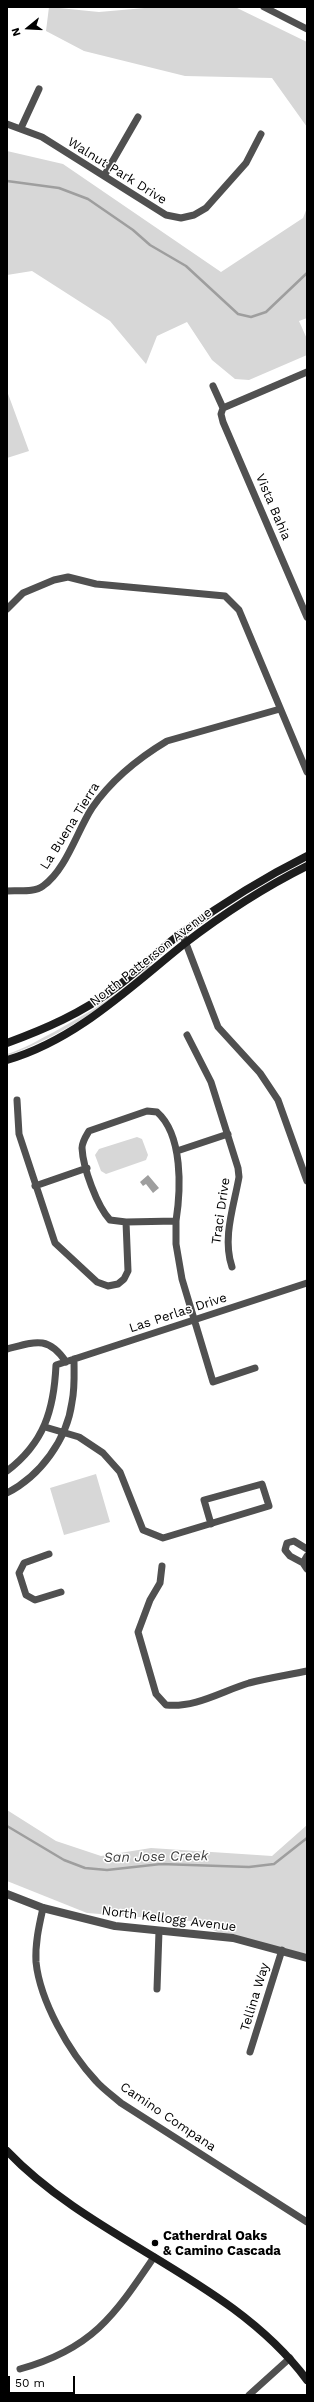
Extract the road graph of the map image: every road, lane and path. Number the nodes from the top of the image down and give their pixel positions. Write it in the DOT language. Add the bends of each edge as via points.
graph roads {
  1 [pos="264,7"];
  2 [pos="307,29"];
  3 [pos="39,89"];
  4 [pos="138,117"];
  5 [pos="7,124"];
  6 [pos="21,128"];
  7 [pos="261,134"];
  8 [pos="104,176"];
  9 [pos="307,372"];
  10 [pos="213,386"];
  11 [pos="223,408"];
  12 [pos="7,609"];
  13 [pos="307,617"];
  14 [pos="280,709"];
  15 [pos="307,772"];
  16 [pos="307,856"];
  17 [pos="307,866"];
  18 [pos="7,891"];
  19 [pos="182,933"];
  20 [pos="186,943"];
  21 [pos="187,1035"];
  22 [pos="7,1043"];
  23 [pos="7,1060"];
  24 [pos="17,1100"];
  25 [pos="228,1134"];
  26 [pos="177,1151"];
  27 [pos="87,1168"];
  28 [pos="307,1182"];
  29 [pos="35,1186"];
  30 [pos="176,1221"];
  31 [pos="126,1222"];
  32 [pos="232,1267"];
  33 [pos="307,1283"];
  34 [pos="193,1321"];
  35 [pos="7,1349"];
  36 [pos="74,1359"];
  37 [pos="66,1362"];
  38 [pos="255,1368"];
  39 [pos="45,1427"];
  40 [pos="62,1434"];
  41 [pos="7,1471"];
  42 [pos="7,1493"];
  43 [pos="210,1524"];
  44 [pos="307,1549"];
  45 [pos="49,1554"];
  46 [pos="307,1556"];
  47 [pos="162,1566"];
  48 [pos="305,1566"];
  49 [pos="61,1592"];
  50 [pos="307,1671"];
  51 [pos="7,1894"];
  52 [pos="43,1908"];
  53 [pos="160,1931"];
  54 [pos="282,1950"];
  55 [pos="307,1958"];
  56 [pos="156,1989"];
  57 [pos="250,2052"];
  58 [pos="7,2151"];
  59 [pos="307,2222"];
  60 [pos="154,2257"];
  61 [pos="290,2358"];
  62 [pos="20,2369"];
  63 [pos="307,2380"];
  64 [pos="248,2395"];
  1 -- 2 [label="street"];
  3 -- 6 [label="street"];
  4 -- 8 [label="street"];
  5 -- 6 [label="street, Walnut Park Drive"];
  6 -- 8 [label="street, Walnut Park Drive"];
  7 -- 8 [label="street, Walnut Park Drive" via="246,163 206,208 194,215 181,218 166,216"];
  9 -- 11 [label="street"];
  10 -- 11 [label="street, Vista Bahia"];
  11 -- 13 [label="street, Vista Bahia" via="223,422"];
  12 -- 14 [label="street" via="23,593 68,577 96,584 225,596 239,610"];
  14 -- 15 [label="street"];
  14 -- 18 [label="street, La Buena Tierra" via="167,741 152,750 121,773 107,789 91,810 65,859 50,880 42,887 31,890"];
  16 -- 19 [label="main road, North Patterson Avenue" via="262,879"];
  17 -- 20 [label="main road, North Patterson Avenue" via="262,889"];
  19 -- 20 [label="street"];
  19 -- 22 [label="main road, North Patterson Avenue" via="116,988 77,1013 38,1032"];
  20 -- 23 [label="main road, North Patterson Avenue" via="95,1015 54,1040"];
  20 -- 28 [label="street" via="218,1027 260,1073 278,1100"];
  21 -- 25 [label="street, Traci Drive" via="211,1082"];
  24 -- 29 [label="street" via="19,1134"];
  25 -- 26 [label="street"];
  25 -- 32 [label="street, Traci Drive" via="239,1177 227,1236 228,1256"];
  26 -- 27 [label="street" via="165,1118 157,1112 147,1111 89,1132 82,1147"];
  26 -- 30 [label="street" via="180,1197"];
  27 -- 29 [label="street"];
  27 -- 31 [label="street" via="102,1211 110,1220"];
  29 -- 31 [label="street" via="55,1244 97,1282 108,1286 118,1284 128,1271"];
  30 -- 31 [label="street"];
  30 -- 34 [label="street" via="176,1244"];
  33 -- 34 [label="street, Las Perlas Drive"];
  34 -- 36 [label="street, Las Perlas Drive"];
  34 -- 38 [label="street" via="213,1382"];
  35 -- 37 [label="street" via="35,1342 48,1344 58,1349"];
  36 -- 37 [label="street, Las Perlas Drive"];
  36 -- 40 [label="street" via="72,1402"];
  37 -- 39 [label="street, Las Perlas Drive" via="56,1365 55,1387"];
  39 -- 40 [label="street"];
  39 -- 41 [label="street" via="20,1461"];
  40 -- 42 [label="street" via="47,1460 33,1476"];
  40 -- 43 [label="street" via="78,1437 103,1453 120,1472 143,1530 163,1538"];
  43 -- 43 [label="street" via="269,1506 262,1484 204,1500"];
  44 -- 48 [label="street" via="294,1541 287,1543 286,1550 290,1556"];
  45 -- 49 [label="street" via="24,1563 19,1573 26,1595 35,1600"];
  46 -- 48 [label="street"];
  47 -- 50 [label="street" via="160,1583 150,1600 138,1632 156,1694 166,1705 179,1706 196,1702 250,1683"];
  51 -- 52 [label="street, North Kellogg Avenue"];
  52 -- 53 [label="street, North Kellogg Avenue" via="115,1926"];
  52 -- 59 [label="street, Camino Compana" via="36,1942 36,1963 41,1981 49,2007 68,2044 96,2082 121,2103"];
  53 -- 54 [label="street, North Kellogg Avenue" via="234,1938"];
  53 -- 56 [label="street"];
  54 -- 55 [label="street, North Kellogg Avenue"];
  54 -- 57 [label="street, Tellina Way"];
  58 -- 60 [label="main road" via="50,2191"];
  60 -- 61 [label="main road" via="242,2316"];
  60 -- 62 [label="street" via="114,2314 89,2337 44,2362"];
  61 -- 63 [label="main road"];
  61 -- 64 [label="street"];
}
